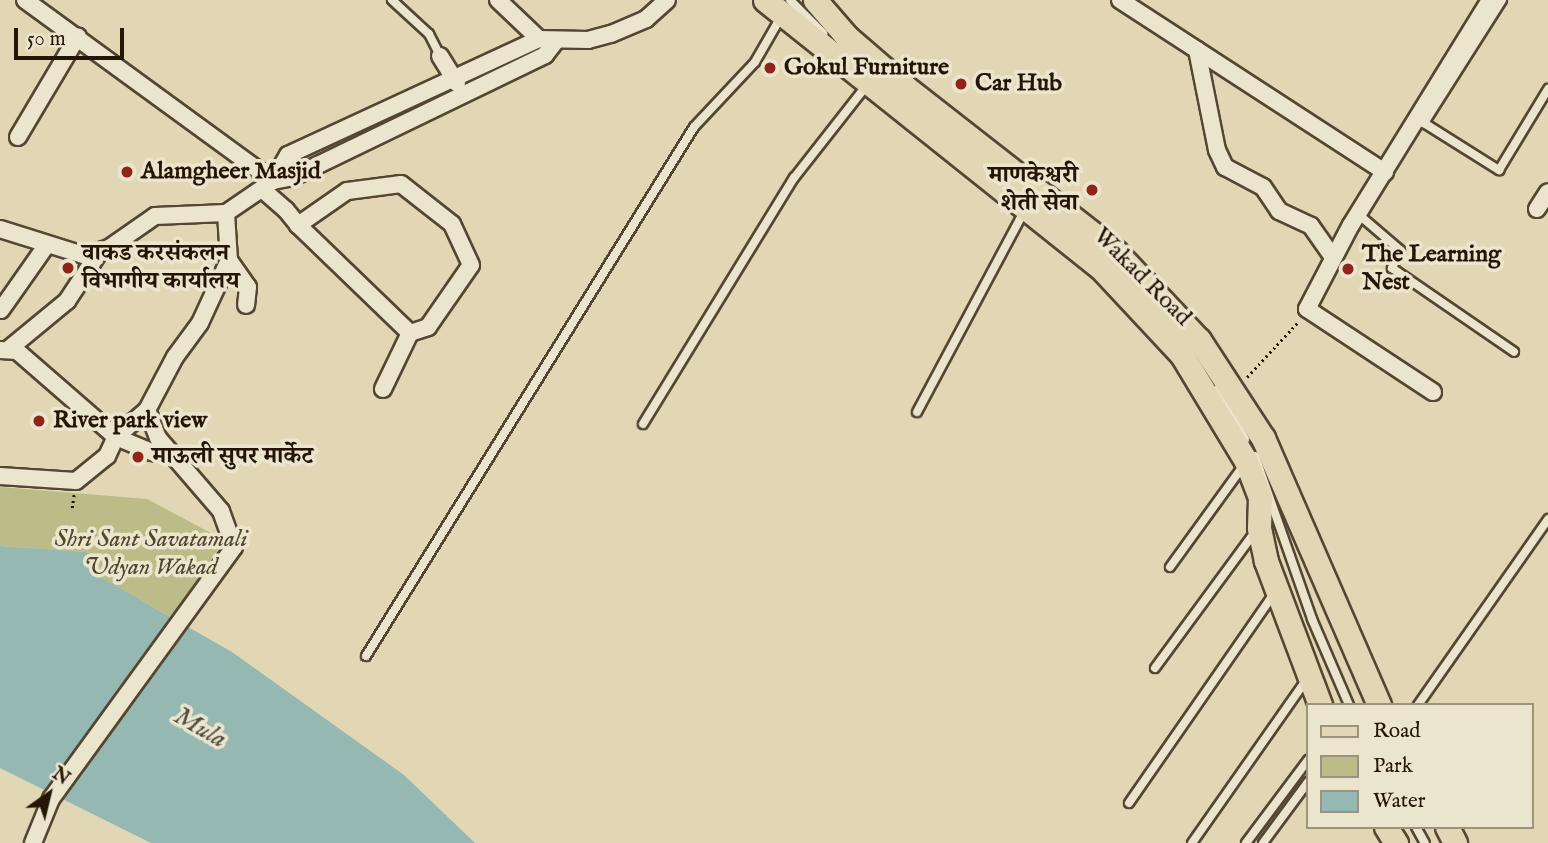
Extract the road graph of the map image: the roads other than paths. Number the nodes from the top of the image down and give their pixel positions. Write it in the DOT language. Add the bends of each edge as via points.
graph roads {
  1 [pos="25,0"];
  2 [pos="392,0"];
  3 [pos="498,0"];
  4 [pos="667,0"];
  5 [pos="680,0"];
  6 [pos="823,0"];
  7 [pos="1119,0"];
  8 [pos="1490,1"];
  9 [pos="789,4"];
  10 [pos="78,36"];
  11 [pos="847,37"];
  12 [pos="539,39"];
  13 [pos="555,42"];
  14 [pos="1197,50"];
  15 [pos="440,56"];
  16 [pos="452,76"];
  17 [pos="868,85"];
  18 [pos="1548,89"];
  19 [pos="464,94"];
  20 [pos="1421,121"];
  21 [pos="18,137"];
  22 [pos="1385,172"];
  23 [pos="268,186"];
  24 [pos="1548,192"];
  25 [pos="1027,208"];
  26 [pos="1537,209"];
  27 [pos="226,214"];
  28 [pos="1358,214"];
  29 [pos="298,225"];
  30 [pos="0,229"];
  31 [pos="46,246"];
  32 [pos="97,254"];
  33 [pos="1334,258"];
  34 [pos="229,260"];
  35 [pos="246,305"];
  36 [pos="1,310"];
  37 [pos="410,333"];
  38 [pos="5,349"];
  39 [pos="1514,352"];
  40 [pos="383,389"];
  41 [pos="1433,392"];
  42 [pos="147,410"];
  43 [pos="917,412"];
  44 [pos="643,424"];
  45 [pos="116,437"];
  46 [pos="172,454"];
  47 [pos="1246,461"];
  48 [pos="0,477"];
  49 [pos="1548,519"];
  50 [pos="1259,528"];
  51 [pos="1170,567"];
  52 [pos="1276,591"];
  53 [pos="366,656"];
  54 [pos="1155,668"];
  55 [pos="1308,677"];
  56 [pos="1319,703"];
  57 [pos="1348,703"];
  58 [pos="1378,703"];
  59 [pos="1419,703"];
  60 [pos="1306,763"];
  61 [pos="1306,785"];
  62 [pos="1129,803"];
  63 [pos="33,843"];
  64 [pos="1192,843"];
  65 [pos="1246,843"];
  66 [pos="1263,843"];
  1 -- 10 [label="street"];
  2 -- 15 [label="lane" via="429,34"];
  3 -- 12 [label="street"];
  4 -- 5 [label="street"];
  4 -- 13 [label="street" via="646,19 611,34"];
  6 -- 11 [label="main road"];
  7 -- 14 [label="street"];
  8 -- 20 [label="street"];
  9 -- 11 [label="main road, Wakad Road"];
  9 -- 17 [label="main road, Wakad Road"];
  9 -- 53 [label="lane" via="755,62 687,139"];
  9 -- 57 [label="lane" via="880,85 1026,195 1139,290 1207,368 1264,471 1295,573"];
  10 -- 21 [label="street"];
  10 -- 23 [label="street"];
  11 -- 58 [label="main road, Wakad Road" via="1115,251 1199,340 1263,438"];
  12 -- 13 [label="street"];
  12 -- 16 [label="street"];
  13 -- 19 [label="street" via="545,55"];
  14 -- 22 [label="street"];
  14 -- 33 [label="street" via="1217,150 1225,167 1263,187 1279,211 1311,226"];
  15 -- 16 [label="street"];
  16 -- 19 [label="street"];
  16 -- 23 [label="street" via="288,155"];
  17 -- 25 [label="main road, Wakad Road"];
  17 -- 44 [label="lane" via="799,171"];
  18 -- 20 [label="lane" via="1499,170"];
  19 -- 23 [label="street"];
  20 -- 22 [label="street"];
  22 -- 28 [label="street"];
  23 -- 27 [label="street"];
  23 -- 29 [label="street"];
  24 -- 26 [label="street"];
  25 -- 43 [label="lane"];
  25 -- 47 [label="main road, Wakad Road" via="1100,267 1146,312 1182,355"];
  27 -- 32 [label="street" via="155,216"];
  27 -- 34 [label="street"];
  28 -- 33 [label="street"];
  28 -- 39 [label="lane" via="1400,250 1392,268"];
  29 -- 37 [label="street"];
  29 -- 37 [label="street" via="347,191 401,184 452,224 471,265 428,327"];
  30 -- 31 [label="street"];
  31 -- 32 [label="street" via="86,256"];
  31 -- 36 [label="street"];
  32 -- 38 [label="street" via="67,301"];
  33 -- 41 [label="street" via="1307,309"];
  34 -- 35 [label="street" via="248,287"];
  34 -- 42 [label="street" via="200,323 175,357"];
  37 -- 40 [label="street"];
  38 -- 45 [label="street" via="78,400"];
  42 -- 45 [label="street"];
  42 -- 46 [label="street" via="148,421"];
  45 -- 46 [label="street" via="152,452"];
  45 -- 48 [label="street" via="101,462 76,481"];
  46 -- 63 [label="street" via="221,511 233,536 230,558 51,799"];
  47 -- 50 [label="main road, Wakad Road" via="1260,498"];
  47 -- 51 [label="lane"];
  49 -- 59 [label="lane"];
  50 -- 52 [label="main road, Wakad Road"];
  50 -- 54 [label="lane"];
  52 -- 55 [label="main road, Wakad Road"];
  52 -- 62 [label="lane"];
  55 -- 56 [label="main road, Wakad Road"];
  55 -- 64 [label="lane"];
  60 -- 65 [label="lane"];
  61 -- 66 [label="lane"];
}
